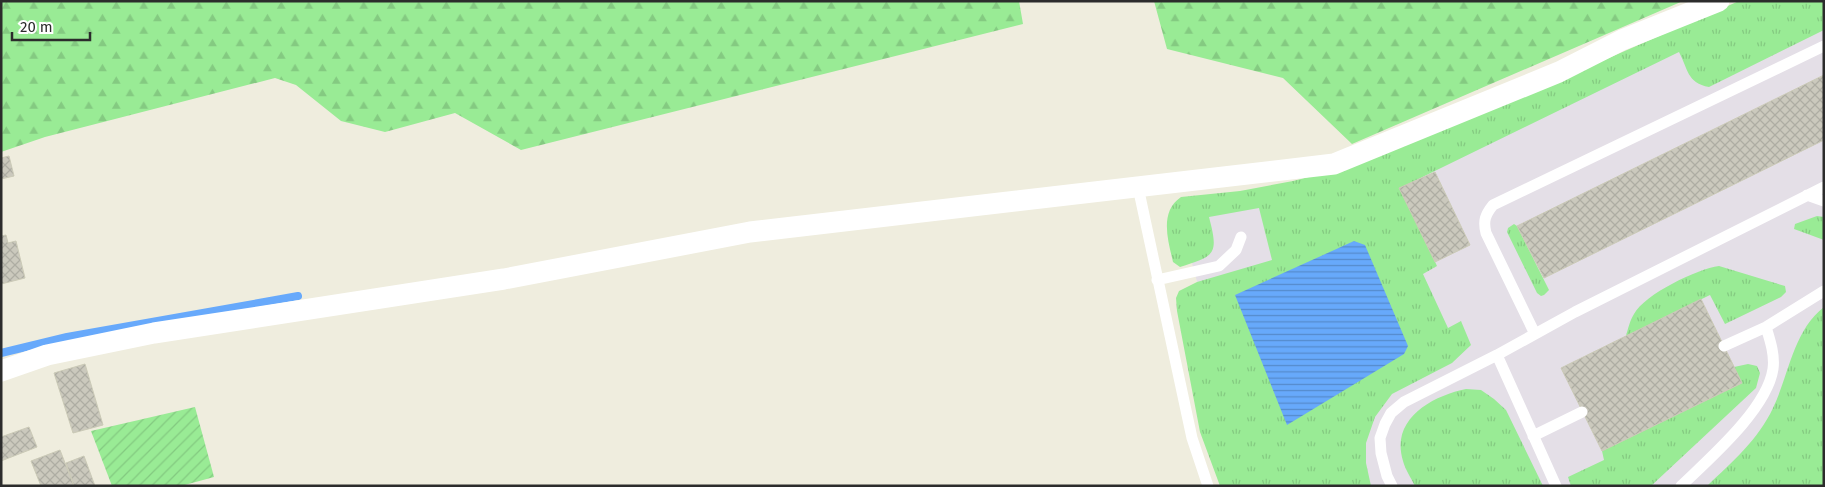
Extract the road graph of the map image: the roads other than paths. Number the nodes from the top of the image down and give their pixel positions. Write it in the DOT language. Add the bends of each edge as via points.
graph roads {
  1 [pos="1719,1"];
  2 [pos="1824,46"];
  3 [pos="1138,187"];
  4 [pos="1824,187"];
  5 [pos="1807,195"];
  6 [pos="1824,201"];
  7 [pos="1241,237"];
  8 [pos="1158,280"];
  9 [pos="1824,292"];
  10 [pos="1766,327"];
  11 [pos="1535,334"];
  12 [pos="1724,346"];
  13 [pos="1497,355"];
  14 [pos="1,371"];
  15 [pos="1582,412"];
  16 [pos="1533,436"];
  17 [pos="1208,486"];
  18 [pos="1392,486"];
  19 [pos="1556,486"];
  20 [pos="1681,486"];
  1 -- 3 [label="street" via="1622,40 1559,72 1334,164"];
  2 -- 11 [label="lane" via="1493,205 1485,217 1486,233"];
  3 -- 8 [label="lane"];
  3 -- 14 [label="street" via="750,232 504,279 154,333 47,355"];
  4 -- 5 [label="lane"];
  5 -- 6 [label="lane"];
  5 -- 11 [label="lane"];
  7 -- 8 [label="lane" via="1236,250 1219,266"];
  8 -- 17 [label="lane" via="1192,438"];
  9 -- 10 [label="lane"];
  10 -- 12 [label="lane"];
  10 -- 20 [label="lane" via="1774,367 1758,405"];
  11 -- 13 [label="lane"];
  13 -- 16 [label="lane"];
  13 -- 18 [label="lane" via="1404,402 1391,414 1380,438 1381,453"];
  15 -- 16 [label="lane"];
  16 -- 19 [label="lane"];
}
